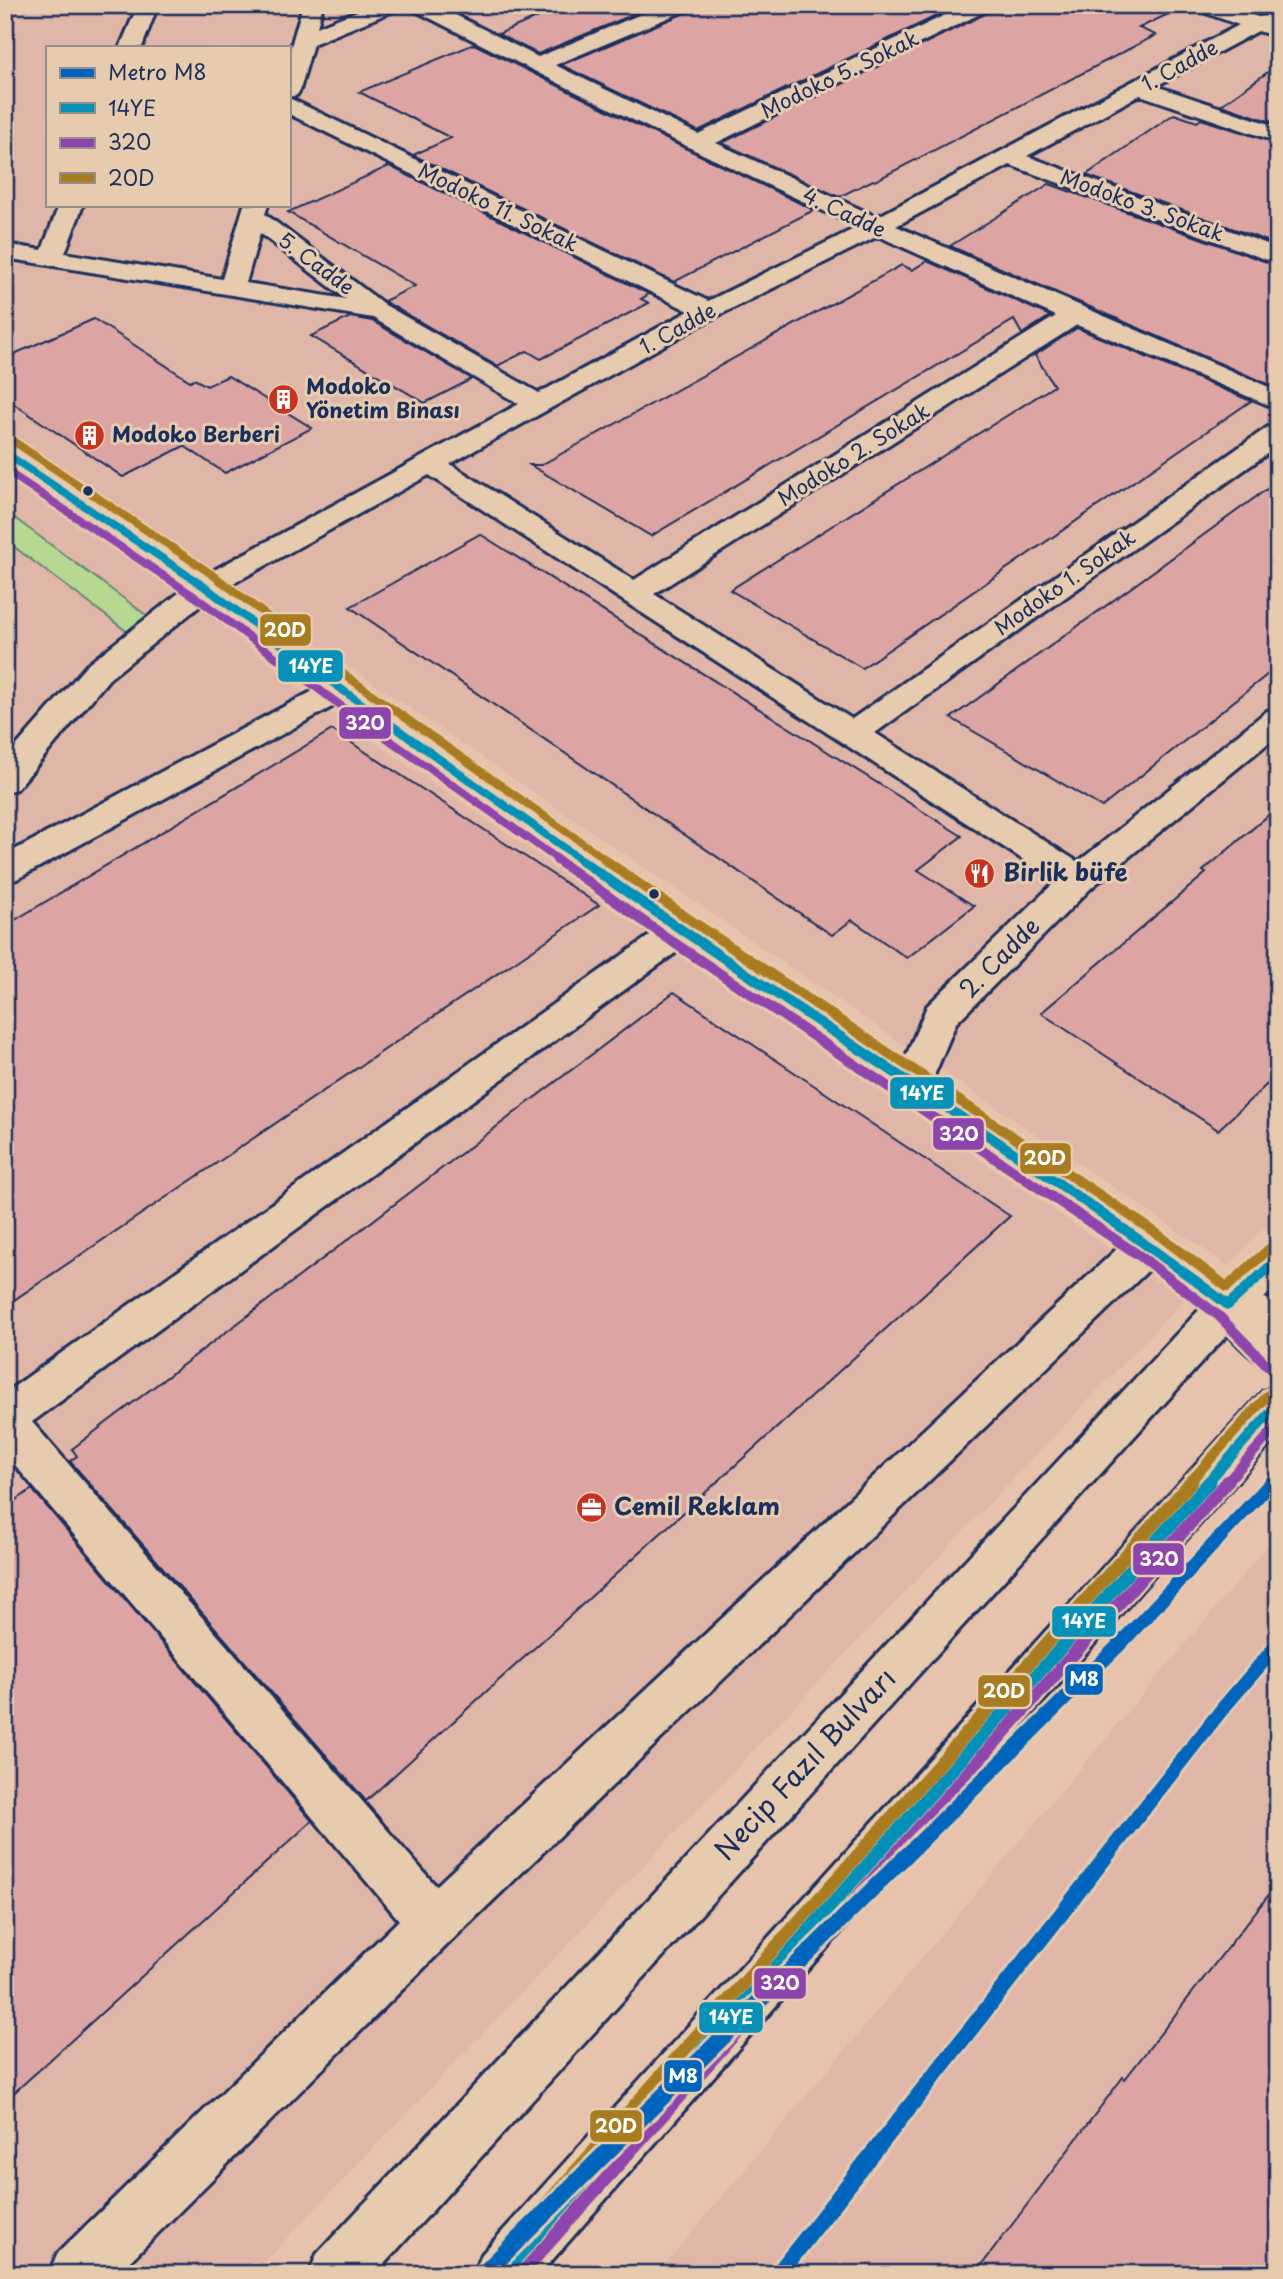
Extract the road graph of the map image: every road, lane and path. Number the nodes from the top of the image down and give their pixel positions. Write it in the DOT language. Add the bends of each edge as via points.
graph roads {
  1 [pos="148,5"];
  2 [pos="313,5"];
  3 [pos="391,5"];
  4 [pos="419,5"];
  5 [pos="682,5"];
  6 [pos="983,5"];
  7 [pos="1202,5"];
  8 [pos="1268,20"];
  9 [pos="303,40"];
  10 [pos="131,46"];
  11 [pos="536,65"];
  12 [pos="290,86"];
  13 [pos="1140,88"];
  14 [pos="290,105"];
  15 [pos="1278,135"];
  16 [pos="696,144"];
  17 [pos="1007,156"];
  18 [pos="71,206"];
  19 [pos="254,210"];
  20 [pos="875,228"];
  21 [pos="5,251"];
  22 [pos="51,257"];
  23 [pos="1278,257"];
  24 [pos="232,286"];
  25 [pos="708,311"];
  26 [pos="380,312"];
  27 [pos="1074,316"];
  28 [pos="1278,401"];
  29 [pos="541,405"];
  30 [pos="1278,433"];
  31 [pos="11,463"];
  32 [pos="429,463"];
  33 [pos="205,587"];
  34 [pos="633,594"];
  35 [pos="341,689"];
  36 [pos="1278,718"];
  37 [pos="852,734"];
  38 [pos="5,781"];
  39 [pos="5,870"];
  40 [pos="1079,878"];
  41 [pos="681,931"];
  42 [pos="913,1085"];
  43 [pos="1148,1245"];
  44 [pos="1278,1259"];
  45 [pos="1228,1305"];
  46 [pos="1278,1320"];
  47 [pos="1278,1356"];
  48 [pos="1278,1404"];
  49 [pos="5,1419"];
  50 [pos="434,1922"];
  51 [pos="77,2274"];
  52 [pos="337,2274"];
  53 [pos="502,2274"];
  1 -- 10 [label="street"];
  2 -- 9 [label="street"];
  3 -- 9 [label="street"];
  4 -- 11 [label="street, 4. Cadde"];
  5 -- 11 [label="street"];
  6 -- 16 [label="street, Modoko 5. Sokak"];
  7 -- 8 [label="street"];
  8 -- 13 [label="street, 1. Cadde"];
  9 -- 12 [label="street"];
  11 -- 16 [label="street, 4. Cadde"];
  13 -- 15 [label="street"];
  13 -- 17 [label="street, 1. Cadde"];
  14 -- 25 [label="street, Modoko 11. Sokak"];
  16 -- 20 [label="street, 4. Cadde"];
  17 -- 20 [label="street, 1. Cadde"];
  17 -- 23 [label="street, Modoko 3. Sokak"];
  18 -- 22 [label="street"];
  19 -- 24 [label="street, 5. Cadde"];
  19 -- 26 [label="street, 5. Cadde"];
  20 -- 25 [label="street, 1. Cadde"];
  20 -- 27 [label="street, 4. Cadde"];
  21 -- 22 [label="street"];
  22 -- 24 [label="street"];
  24 -- 26 [label="street"];
  25 -- 29 [label="street, 1. Cadde"];
  26 -- 29 [label="street"];
  27 -- 28 [label="street, 4. Cadde"];
  27 -- 34 [label="street, Modoko 2. Sokak"];
  29 -- 32 [label="street, 1. Cadde"];
  30 -- 37 [label="street, Modoko 1. Sokak"];
  31 -- 33 [label="street"];
  32 -- 33 [label="street, 1. Cadde"];
  32 -- 34 [label="street"];
  33 -- 35 [label="street"];
  33 -- 38 [label="street, 1. Cadde" via="98,672"];
  34 -- 37 [label="street"];
  35 -- 39 [label="street"];
  35 -- 41 [label="street"];
  36 -- 40 [label="street, 2. Cadde"];
  37 -- 40 [label="street"];
  40 -- 42 [label="street, 2. Cadde" via="940,1016"];
  41 -- 42 [label="street"];
  41 -- 49 [label="street"];
  42 -- 43 [label="street"];
  43 -- 45 [label="street"];
  43 -- 50 [label="street"];
  44 -- 45 [label="street, Necip Fazıl Bulvarı"];
  45 -- 46 [label="street"];
  45 -- 47 [label="street"];
  45 -- 52 [label="street, Necip Fazıl Bulvarı"];
  48 -- 53 [label="street"];
  49 -- 50 [label="street"];
  50 -- 51 [label="street"];
}
